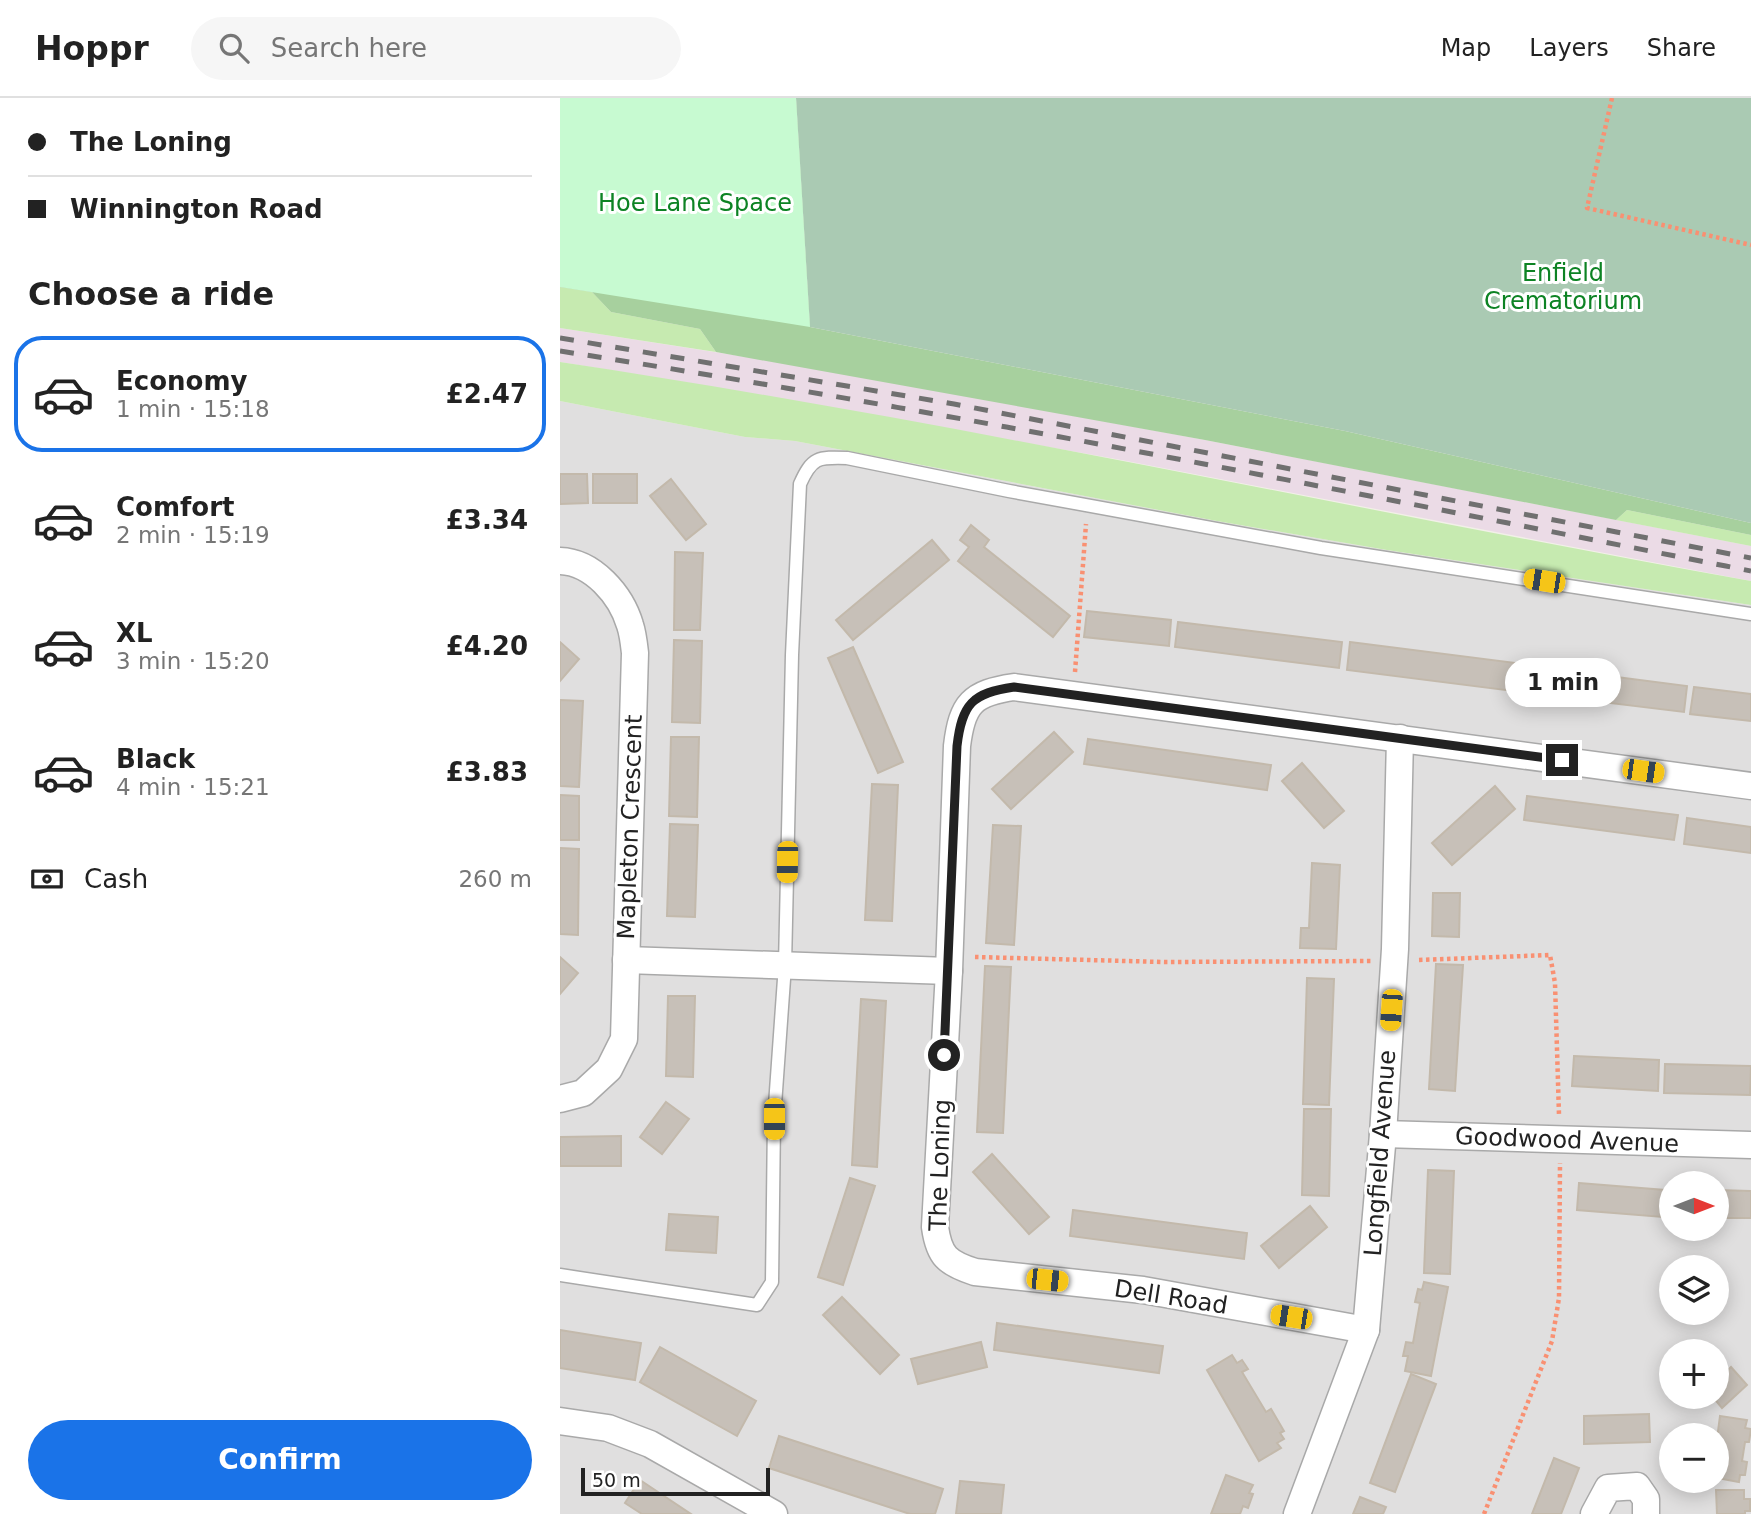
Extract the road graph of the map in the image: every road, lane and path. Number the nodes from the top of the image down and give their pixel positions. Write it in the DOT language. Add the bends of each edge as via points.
graph roads {
  1 [pos="1612,98"];
  2 [pos="1751,245"];
  3 [pos="1088,506"];
  4 [pos="560,561"];
  5 [pos="1751,614"];
  6 [pos="1074,695"];
  7 [pos="1400,738"];
  8 [pos="1751,786"];
  9 [pos="626,960"];
  10 [pos="785,965"];
  11 [pos="949,971"];
  12 [pos="560,1099"];
  13 [pos="1383,1134"];
  14 [pos="1751,1145"];
  15 [pos="975,1272"];
  16 [pos="560,1275"];
  17 [pos="1366,1330"];
  18 [pos="560,1421"];
  19 [pos="774,1514"];
  20 [pos="1297,1514"];
  21 [pos="1594,1514"];
  22 [pos="1646,1514"];
  1 -- 2 [label="path" via="1587,208"];
  3 -- 5 [label="lane" via="1321,548"];
  3 -- 6 [label="path"];
  3 -- 10 [label="lane" via="847,458 821,457 808,466 800,484 792,655"];
  4 -- 9 [label="street, Mapleton Crescent" via="573,562 597,575 619,598 631,626 635,653"];
  6 -- 7 [label="street"];
  6 -- 11 [label="street, The Loning" via="1014,687 992,690 971,703 960,725"];
  7 -- 8 [label="street"];
  7 -- 13 [label="street, Longfield Avenue" via="1395,949"];
  9 -- 10 [label="street"];
  9 -- 12 [label="street, Mapleton Crescent" via="624,1038 609,1069 583,1093"];
  10 -- 11 [label="street"];
  10 -- 16 [label="lane" via="774,1119 772,1282 757,1305"];
  11 -- 15 [label="street, The Loning" via="935,1227 946,1259"];
  13 -- 14 [label="street, Goodwood Avenue"];
  13 -- 17 [label="street, Longfield Avenue"];
  15 -- 17 [label="street, Dell Road" via="1143,1290"];
  17 -- 20 [label="street, Longfield Avenue"];
  18 -- 19 [label="street" via="608,1428 650,1444"];
  21 -- 22 [label="street" via="1608,1488 1637,1486 1646,1499"];
}
